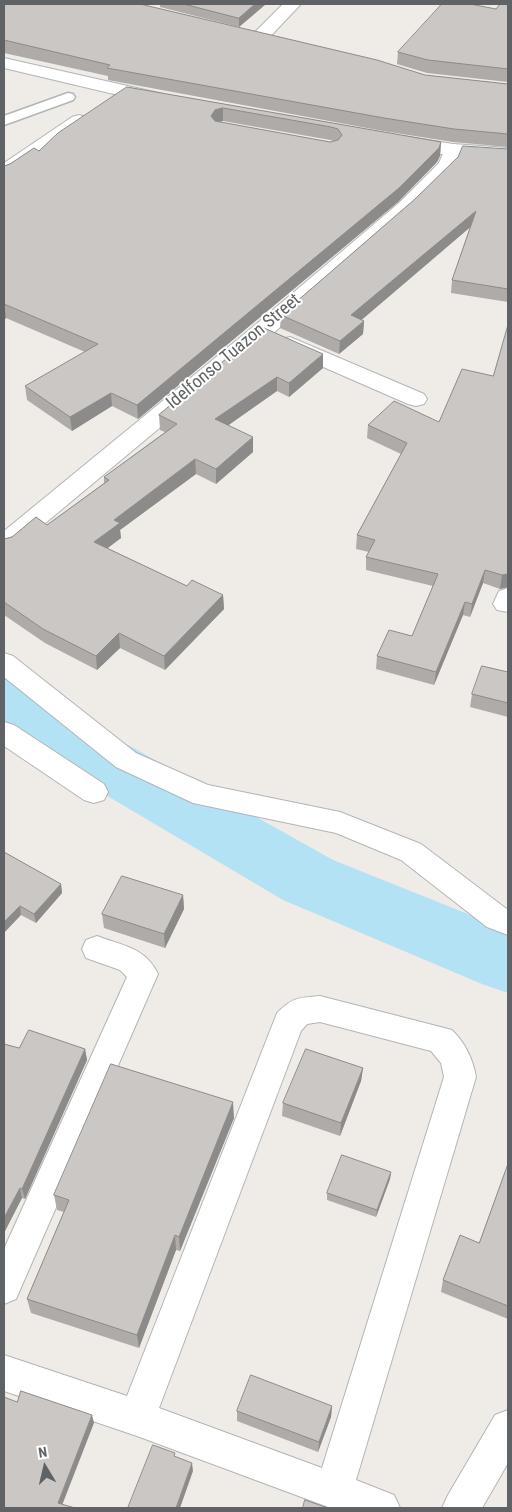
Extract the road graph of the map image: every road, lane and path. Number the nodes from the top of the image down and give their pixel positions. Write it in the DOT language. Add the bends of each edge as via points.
graph roads {
  1 [pos="292,4"];
  2 [pos="239,34"];
  3 [pos="258,39"];
  4 [pos="277,43"];
  5 [pos="4,64"];
  6 [pos="41,90"];
  7 [pos="172,101"];
  8 [pos="99,102"];
  9 [pos="160,116"];
  10 [pos="4,121"];
  11 [pos="383,139"];
  12 [pos="508,154"];
  13 [pos="391,157"];
  14 [pos="450,157"];
  15 [pos="508,170"];
  16 [pos="4,172"];
  17 [pos="262,331"];
  18 [pos="416,399"];
  19 [pos="4,544"];
  20 [pos="4,663"];
  21 [pos="4,732"];
  22 [pos="94,792"];
  23 [pos="508,923"];
  24 [pos="96,949"];
  25 [pos="4,1287"];
  26 [pos="4,1373"];
  27 [pos="136,1418"];
  28 [pos="508,1428"];
  29 [pos="334,1490"];
  30 [pos="381,1508"];
  31 [pos="461,1508"];
  1 -- 3 [label="street"];
  2 -- 3 [label="street"];
  3 -- 4 [label="street"];
  5 -- 8 [label="street"];
  6 -- 8 [label="street"];
  7 -- 8 [label="street"];
  8 -- 9 [label="street"];
  8 -- 10 [label="lane"];
  8 -- 16 [label="street"];
  11 -- 14 [label="street"];
  12 -- 14 [label="street"];
  13 -- 14 [label="street"];
  14 -- 15 [label="street"];
  14 -- 17 [label="street, Idelfonso Tuazon Street" via="406,207"];
  17 -- 18 [label="street"];
  17 -- 19 [label="street, Idelfonso Tuazon Street"];
  20 -- 23 [label="street" via="126,760 203,795 340,823 411,852"];
  21 -- 22 [label="street"];
  24 -- 25 [label="street" via="131,961 143,974"];
  26 -- 27 [label="street"];
  27 -- 29 [label="street"];
  27 -- 29 [label="street" via="288,1023 299,1011 320,1009 441,1040 452,1051 459,1065 460,1077"];
  28 -- 31 [label="street"];
  29 -- 30 [label="street"];
}
